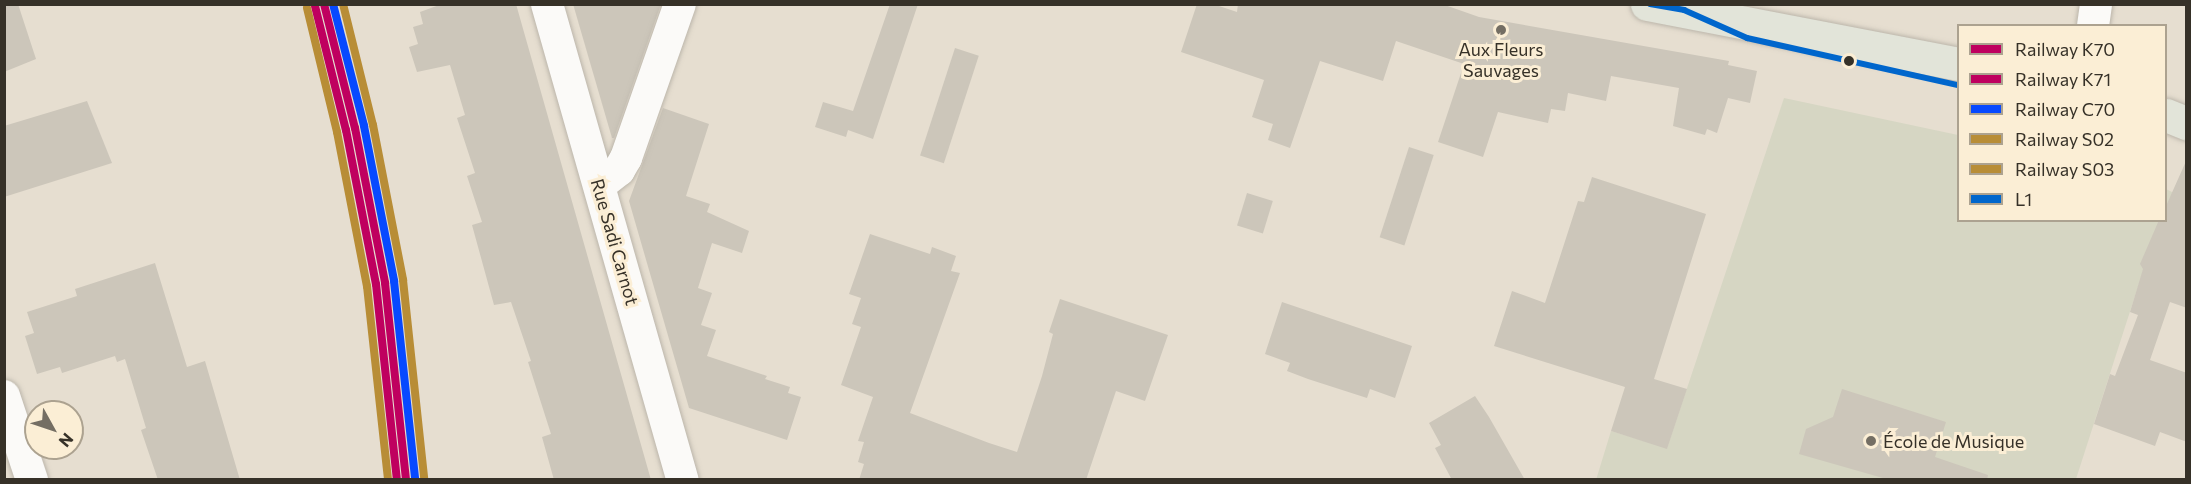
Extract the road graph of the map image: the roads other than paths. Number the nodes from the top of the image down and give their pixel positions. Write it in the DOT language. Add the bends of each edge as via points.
graph roads {
  1 [pos="547,4"];
  2 [pos="680,4"];
  3 [pos="1647,4"];
  4 [pos="2096,4"];
  5 [pos="1734,11"];
  6 [pos="2093,24"];
  7 [pos="1957,64"];
  8 [pos="2167,116"];
  9 [pos="2187,123"];
  10 [pos="600,185"];
  11 [pos="4,396"];
  12 [pos="32,480"];
  13 [pos="683,480"];
  1 -- 10 [label="street, Rue Sadi Carnot"];
  2 -- 10 [label="street" via="626,158 619,170"];
  3 -- 5 [label="main road"];
  4 -- 6 [label="street"];
  5 -- 7 [label="main road"];
  8 -- 9 [label="main road"];
  10 -- 13 [label="street, Rue Sadi Carnot"];
  11 -- 12 [label="street"];
}
